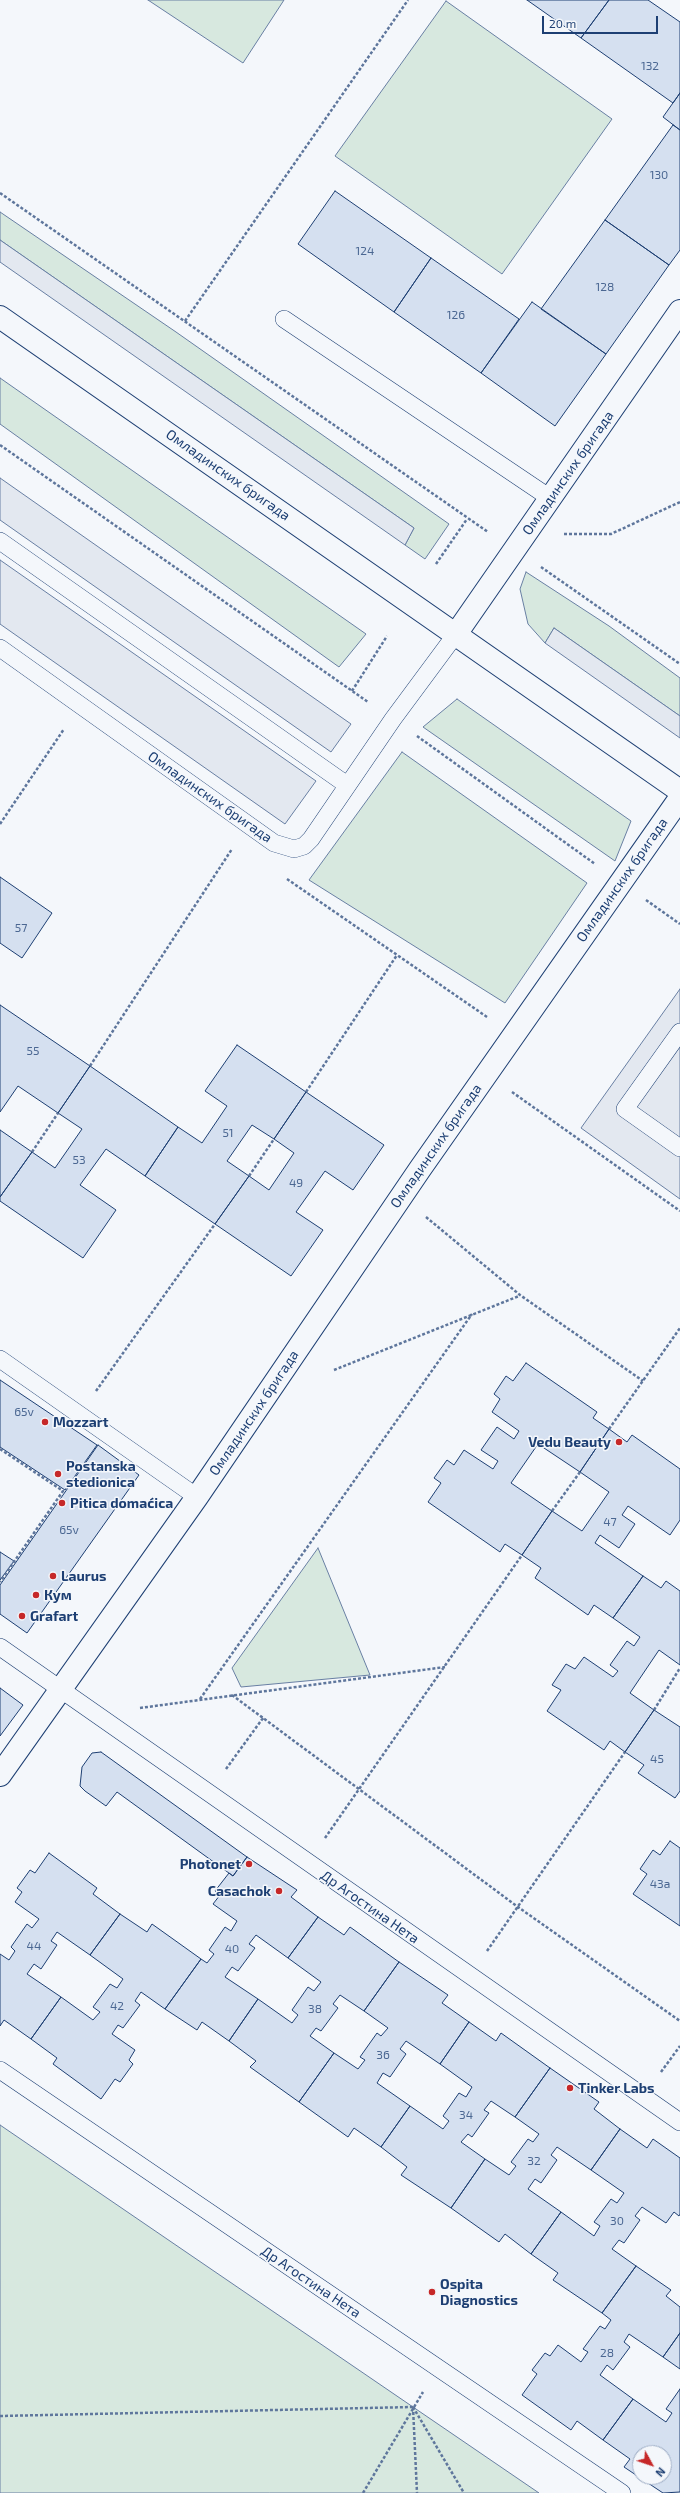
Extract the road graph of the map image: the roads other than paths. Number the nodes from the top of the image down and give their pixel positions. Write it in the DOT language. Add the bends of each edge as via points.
graph roads {
  1 [pos="680,311"];
  2 [pos="0,316"];
  3 [pos="284,319"];
  4 [pos="550,498"];
  5 [pos="0,541"];
  6 [pos="456,634"];
  7 [pos="0,648"];
  8 [pos="347,785"];
  9 [pos="680,791"];
  10 [pos="680,798"];
  11 [pos="680,1032"];
  12 [pos="680,1148"];
  13 [pos="0,1359"];
  14 [pos="197,1497"];
  15 [pos="0,1647"];
  16 [pos="61,1690"];
  17 [pos="0,1775"];
  18 [pos="0,2070"];
  19 [pos="680,2122"];
  20 [pos="622,2493"];
  1 -- 4 [label="street, Омладинских бригада"];
  2 -- 6 [label="street, Омладинских бригада"];
  3 -- 4 [label="lane"];
  4 -- 6 [label="street, Омладинских бригада"];
  5 -- 8 [label="lane"];
  6 -- 8 [label="lane, Омладинских бригада"];
  6 -- 9 [label="street, Омладинских бригада"];
  7 -- 8 [label="lane, Омладинских бригада" via="274,843 284,847 304,846"];
  10 -- 14 [label="street, Омладинских бригада" via="486,1074"];
  11 -- 12 [label="lane" via="625,1109"];
  13 -- 14 [label="lane"];
  14 -- 16 [label="street, Омладинских бригада"];
  15 -- 16 [label="lane"];
  16 -- 17 [label="street, Омладинских бригада"];
  16 -- 19 [label="lane, Др Агостина Нета"];
  18 -- 20 [label="lane, Др Агостина Нета"];
}
